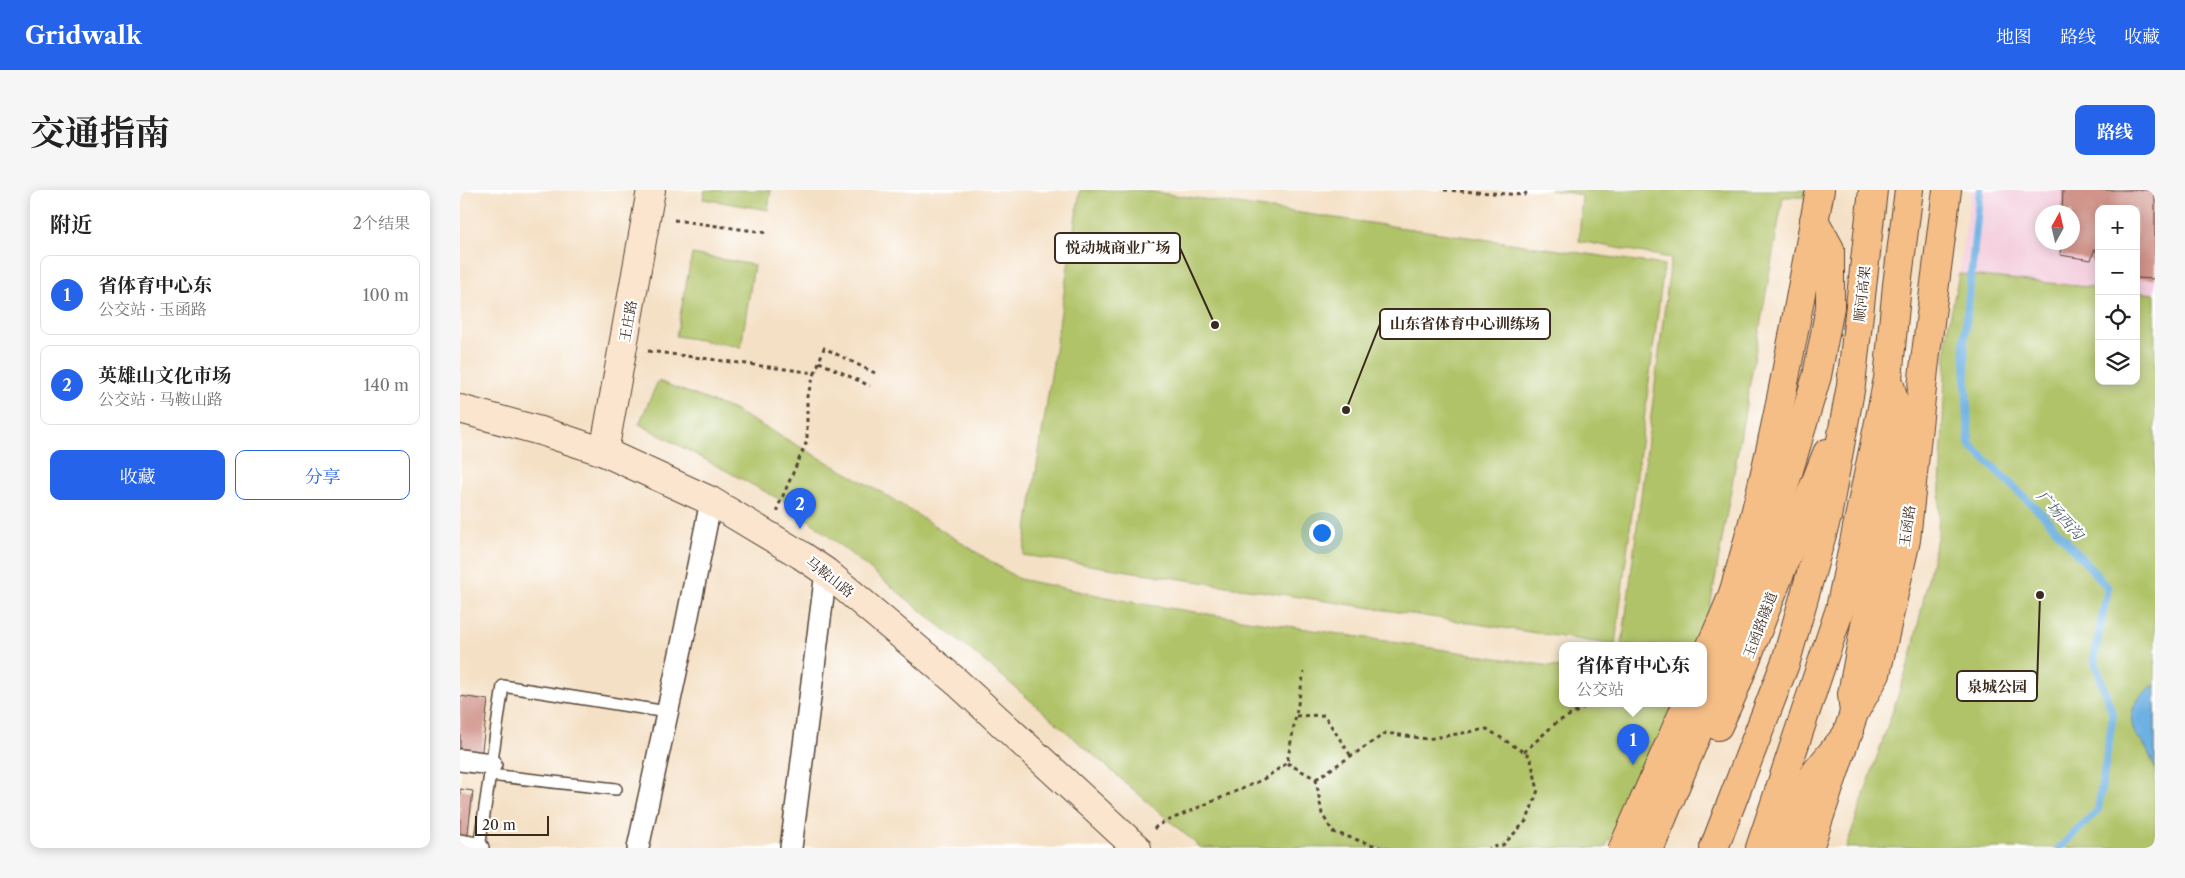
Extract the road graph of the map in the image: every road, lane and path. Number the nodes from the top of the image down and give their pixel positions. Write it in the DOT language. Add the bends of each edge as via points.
graph roads {
  1 [pos="651,190"];
  2 [pos="1444,190"];
  3 [pos="1529,190"];
  4 [pos="1820,190"];
  5 [pos="1873,190"];
  6 [pos="1909,190"];
  7 [pos="1948,190"];
  8 [pos="674,220"];
  9 [pos="1814,220"];
  10 [pos="769,233"];
  11 [pos="644,359"];
  12 [pos="819,362"];
  13 [pos="815,373"];
  14 [pos="875,373"];
  15 [pos="1888,379"];
  16 [pos="870,386"];
  17 [pos="1848,398"];
  18 [pos="460,409"];
  19 [pos="604,452"];
  20 [pos="711,502"];
  21 [pos="777,540"];
  22 [pos="826,572"];
  23 [pos="1707,654"];
  24 [pos="1304,672"];
  25 [pos="1583,707"];
  26 [pos="1685,707"];
  27 [pos="667,712"];
  28 [pos="1296,716"];
  29 [pos="1852,722"];
  30 [pos="1524,752"];
  31 [pos="1351,756"];
  32 [pos="460,760"];
  33 [pos="1287,763"];
  34 [pos="490,770"];
  35 [pos="1316,779"];
  36 [pos="616,789"];
  37 [pos="460,846"];
  38 [pos="1503,846"];
  39 [pos="478,848"];
  40 [pos="638,848"];
  41 [pos="791,848"];
  42 [pos="1137,848"];
  43 [pos="1382,848"];
  44 [pos="1489,848"];
  45 [pos="1622,848"];
  46 [pos="1650,848"];
  47 [pos="1662,848"];
  48 [pos="1714,848"];
  49 [pos="1760,848"];
  50 [pos="1782,848"];
  51 [pos="1809,848"];
  1 -- 19 [label="main road, 王庄路"];
  2 -- 3 [label="path" via="1524,195"];
  4 -- 9 [label="main road"];
  5 -- 17 [label="main road, 顺河高架"];
  6 -- 15 [label="main road"];
  7 -- 29 [label="main road, 玉函路" via="1924,369 1906,540 1876,674"];
  8 -- 10 [label="path"];
  9 -- 23 [label="main road" via="1763,482 1734,589"];
  9 -- 46 [label="main road" via="1830,249 1830,306 1817,376 1777,510 1710,702"];
  11 -- 13 [label="path" via="646,351"];
  12 -- 13 [label="path"];
  12 -- 14 [label="path" via="824,348"];
  12 -- 16 [label="path"];
  13 -- 21 [label="path" via="807,396 807,441 778,507"];
  15 -- 29 [label="main road" via="1900,422 1852,694"];
  15 -- 49 [label="main road" via="1840,609"];
  17 -- 47 [label="main road, 玉函路隧道" via="1733,694"];
  17 -- 48 [label="main road" via="1828,517 1786,660"];
  18 -- 19 [label="main road, 马鞍山路"];
  19 -- 20 [label="main road, 马鞍山路"];
  20 -- 21 [label="main road, 马鞍山路"];
  20 -- 27 [label="street"];
  21 -- 22 [label="main road, 马鞍山路"];
  22 -- 41 [label="street"];
  22 -- 42 [label="main road, 马鞍山路" via="958,683"];
  24 -- 28 [label="path"];
  25 -- 30 [label="path" via="1557,722"];
  26 -- 45 [label="main road"];
  27 -- 34 [label="lane" via="503,686"];
  27 -- 40 [label="street"];
  28 -- 31 [label="path" via="1324,715"];
  28 -- 33 [label="path"];
  29 -- 50 [label="main road" via="1815,773"];
  29 -- 51 [label="main road, 玉函路"];
  30 -- 31 [label="path" via="1487,729 1427,738 1386,733"];
  30 -- 38 [label="path" via="1530,756 1538,790 1527,820"];
  31 -- 35 [label="path"];
  32 -- 34 [label="street"];
  33 -- 35 [label="path"];
  33 -- 42 [label="path" via="1262,780 1158,825"];
  34 -- 36 [label="lane"];
  34 -- 39 [label="lane"];
  35 -- 43 [label="path" via="1322,814 1333,832"];
  37 -- 39 [label="street"];
  38 -- 44 [label="path"];
}
